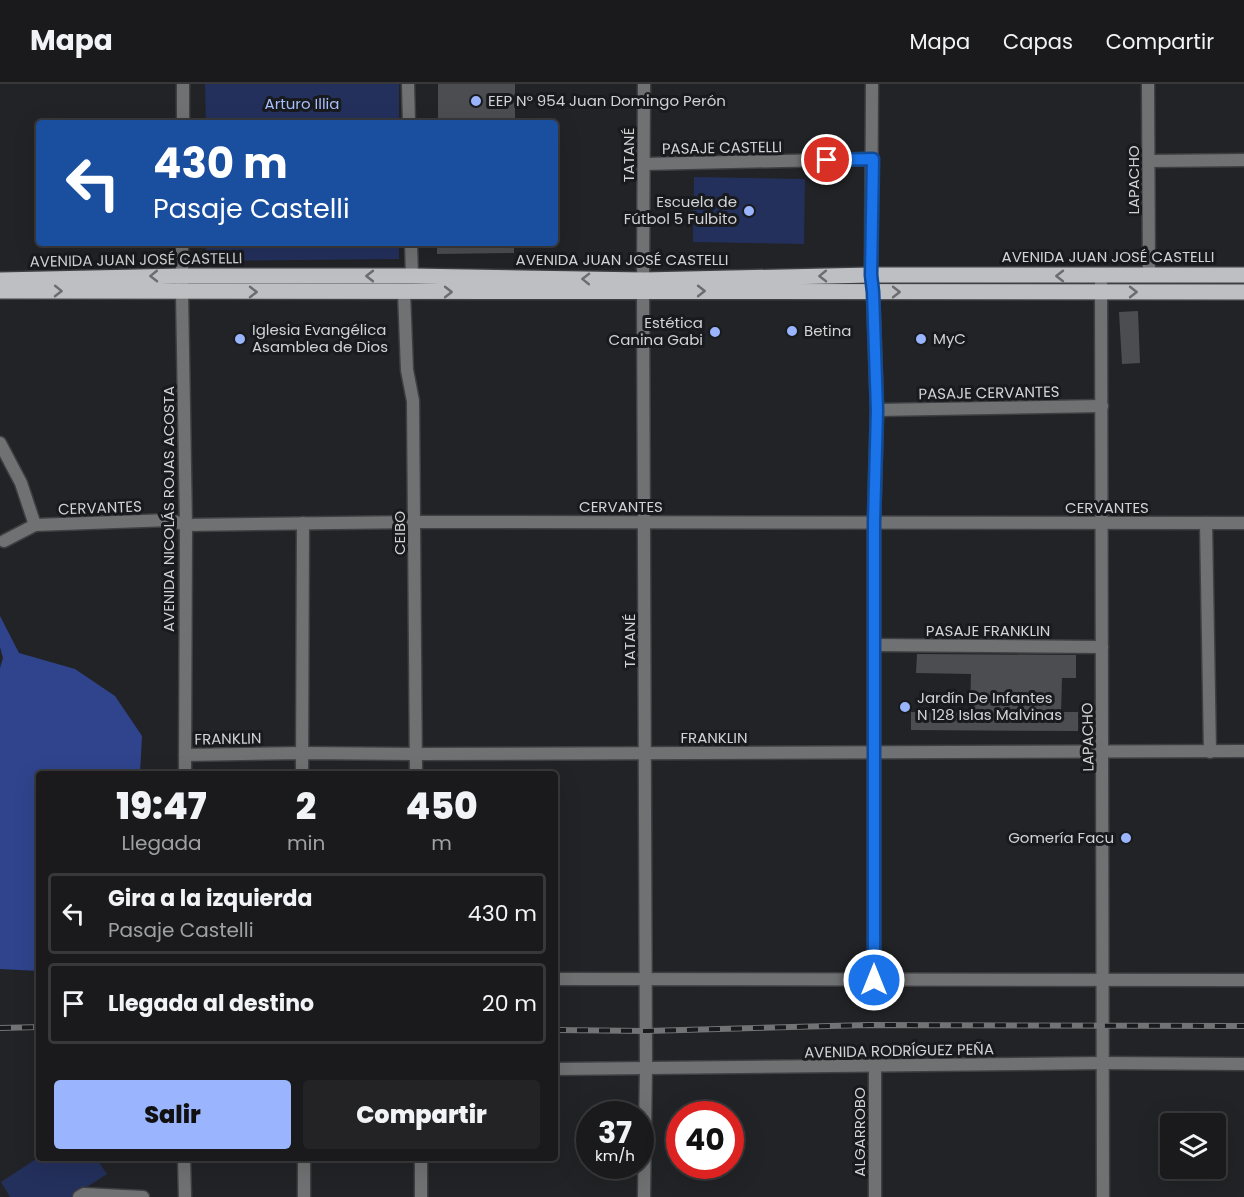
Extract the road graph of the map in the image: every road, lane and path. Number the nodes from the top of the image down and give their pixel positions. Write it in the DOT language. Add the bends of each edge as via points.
graph roads {
  1 [pos="183,84"];
  2 [pos="408,84"];
  3 [pos="644,84"];
  4 [pos="872,84"];
  5 [pos="1148,84"];
  6 [pos="183,120"];
  7 [pos="409,120"];
  8 [pos="873,159"];
  9 [pos="1244,160"];
  10 [pos="1149,161"];
  11 [pos="644,165"];
  12 [pos="182,246"];
  13 [pos="411,246"];
  14 [pos="871,275"];
  15 [pos="1244,275"];
  16 [pos="182,276"];
  17 [pos="412,276"];
  18 [pos="1149,276"];
  19 [pos="0,280"];
  20 [pos="1101,284"];
  21 [pos="643,286"];
  22 [pos="0,291"];
  23 [pos="182,292"];
  24 [pos="404,292"];
  25 [pos="873,292"];
  26 [pos="1244,292"];
  27 [pos="1102,406"];
  28 [pos="877,410"];
  29 [pos="0,443"];
  30 [pos="415,522"];
  31 [pos="874,522"];
  32 [pos="303,523"];
  33 [pos="644,523"];
  34 [pos="1102,523"];
  35 [pos="1206,523"];
  36 [pos="1244,523"];
  37 [pos="35,525"];
  38 [pos="186,525"];
  39 [pos="4,541"];
  40 [pos="875,645"];
  41 [pos="1102,647"];
  42 [pos="1244,751"];
  43 [pos="1104,752"];
  44 [pos="1210,752"];
  45 [pos="302,753"];
  46 [pos="645,753"];
  47 [pos="875,753"];
  48 [pos="416,754"];
  49 [pos="184,755"];
  50 [pos="185,771"];
  51 [pos="302,771"];
  52 [pos="416,771"];
  53 [pos="645,978"];
  54 [pos="558,979"];
  55 [pos="874,980"];
  56 [pos="1244,980"];
  57 [pos="1104,981"];
  58 [pos="1103,1063"];
  59 [pos="1244,1064"];
  60 [pos="875,1066"];
  61 [pos="646,1068"];
  62 [pos="558,1069"];
  63 [pos="184,1161"];
  64 [pos="304,1161"];
  65 [pos="421,1161"];
  66 [pos="79,1197"];
  67 [pos="143,1197"];
  68 [pos="185,1197"];
  69 [pos="304,1197"];
  70 [pos="421,1197"];
  71 [pos="644,1197"];
  72 [pos="875,1197"];
  73 [pos="1103,1197"];
  1 -- 6 [label="street"];
  2 -- 7 [label="street"];
  3 -- 11 [label="street, TATANÉ"];
  4 -- 8 [label="street"];
  5 -- 10 [label="street, LAPACHO"];
  8 -- 11 [label="street, PASAJE CASTELLI"];
  8 -- 14 [label="street"];
  9 -- 10 [label="street"];
  10 -- 18 [label="street, LAPACHO"];
  11 -- 21 [label="street, TATANÉ"];
  12 -- 16 [label="street, AVENIDA NICOLÁS ROJAS ACOSTA"];
  13 -- 17 [label="street"];
  20 -- 14 [label="main road, AVENIDA JUAN JOSÉ CASTELLI, one-way"];
  14 -- 21 [label="main road, AVENIDA JUAN JOSÉ CASTELLI, one-way"];
  14 -- 25 [label="street"];
  15 -- 18 [label="main road, AVENIDA JUAN JOSÉ CASTELLI"];
  17 -- 16 [label="main road, AVENIDA JUAN JOSÉ CASTELLI, one-way"];
  16 -- 19 [label="main road, AVENIDA JUAN JOSÉ CASTELLI, one-way"];
  16 -- 23 [label="street, AVENIDA NICOLÁS ROJAS ACOSTA"];
  21 -- 17 [label="main road, AVENIDA JUAN JOSÉ CASTELLI, one-way"];
  18 -- 20 [label="main road, AVENIDA JUAN JOSÉ CASTELLI"];
  25 -- 20 [label="main road, AVENIDA JUAN JOSÉ CASTELLI, one-way"];
  20 -- 26 [label="main road, AVENIDA JUAN JOSÉ CASTELLI, one-way"];
  20 -- 27 [label="street, LAPACHO"];
  24 -- 21 [label="main road, AVENIDA JUAN JOSÉ CASTELLI, one-way"];
  21 -- 25 [label="main road, AVENIDA JUAN JOSÉ CASTELLI, one-way"];
  21 -- 33 [label="street, TATANÉ"];
  22 -- 23 [label="main road, AVENIDA JUAN JOSÉ CASTELLI, one-way"];
  23 -- 24 [label="main road, AVENIDA JUAN JOSÉ CASTELLI, one-way"];
  23 -- 38 [label="street, AVENIDA NICOLÁS ROJAS ACOSTA"];
  24 -- 30 [label="street, CEIBO" via="407,370 413,401"];
  25 -- 28 [label="street"];
  27 -- 28 [label="street, PASAJE CERVANTES"];
  27 -- 34 [label="street, LAPACHO"];
  28 -- 31 [label="street"];
  29 -- 37 [label="street" via="21,483"];
  30 -- 32 [label="street, CERVANTES"];
  30 -- 33 [label="street, CERVANTES"];
  30 -- 48 [label="street, CEIBO"];
  31 -- 33 [label="street, CERVANTES"];
  31 -- 34 [label="street, CERVANTES"];
  31 -- 40 [label="street"];
  32 -- 38 [label="street, CERVANTES"];
  32 -- 45 [label="street"];
  33 -- 46 [label="street, TATANÉ"];
  34 -- 35 [label="street, CERVANTES"];
  34 -- 41 [label="street, LAPACHO"];
  35 -- 36 [label="street, CERVANTES"];
  35 -- 44 [label="street"];
  37 -- 38 [label="street, CERVANTES" via="170,520"];
  37 -- 39 [label="street, CERVANTES"];
  38 -- 49 [label="street, AVENIDA NICOLÁS ROJAS ACOSTA"];
  40 -- 41 [label="street, PASAJE FRANKLIN"];
  40 -- 47 [label="street"];
  41 -- 43 [label="street, LAPACHO"];
  42 -- 44 [label="street, FRANKLIN"];
  43 -- 44 [label="street, FRANKLIN"];
  43 -- 47 [label="street, FRANKLIN"];
  43 -- 57 [label="street, LAPACHO"];
  45 -- 48 [label="street, FRANKLIN"];
  45 -- 49 [label="street, FRANKLIN"];
  45 -- 51 [label="street"];
  46 -- 47 [label="street, FRANKLIN"];
  46 -- 48 [label="street, FRANKLIN"];
  46 -- 53 [label="street, TATANÉ"];
  47 -- 55 [label="street"];
  48 -- 52 [label="street, CEIBO"];
  49 -- 50 [label="street, AVENIDA NICOLÁS ROJAS ACOSTA"];
  53 -- 54 [label="street"];
  53 -- 55 [label="street"];
  53 -- 61 [label="street, TATANÉ"];
  55 -- 57 [label="street"];
  56 -- 57 [label="street"];
  57 -- 58 [label="street, LAPACHO"];
  58 -- 59 [label="street, AVENIDA RODRÍGUEZ PEÑA"];
  58 -- 60 [label="street, AVENIDA RODRÍGUEZ PEÑA"];
  58 -- 73 [label="street, LAPACHO"];
  60 -- 61 [label="street, AVENIDA RODRÍGUEZ PEÑA"];
  60 -- 72 [label="street, ALGARROBO"];
  61 -- 62 [label="street, AVENIDA RODRÍGUEZ PEÑA"];
  61 -- 71 [label="street, TATANÉ"];
  63 -- 68 [label="street"];
  64 -- 69 [label="street"];
  65 -- 70 [label="street"];
  66 -- 67 [label="street"];
}
